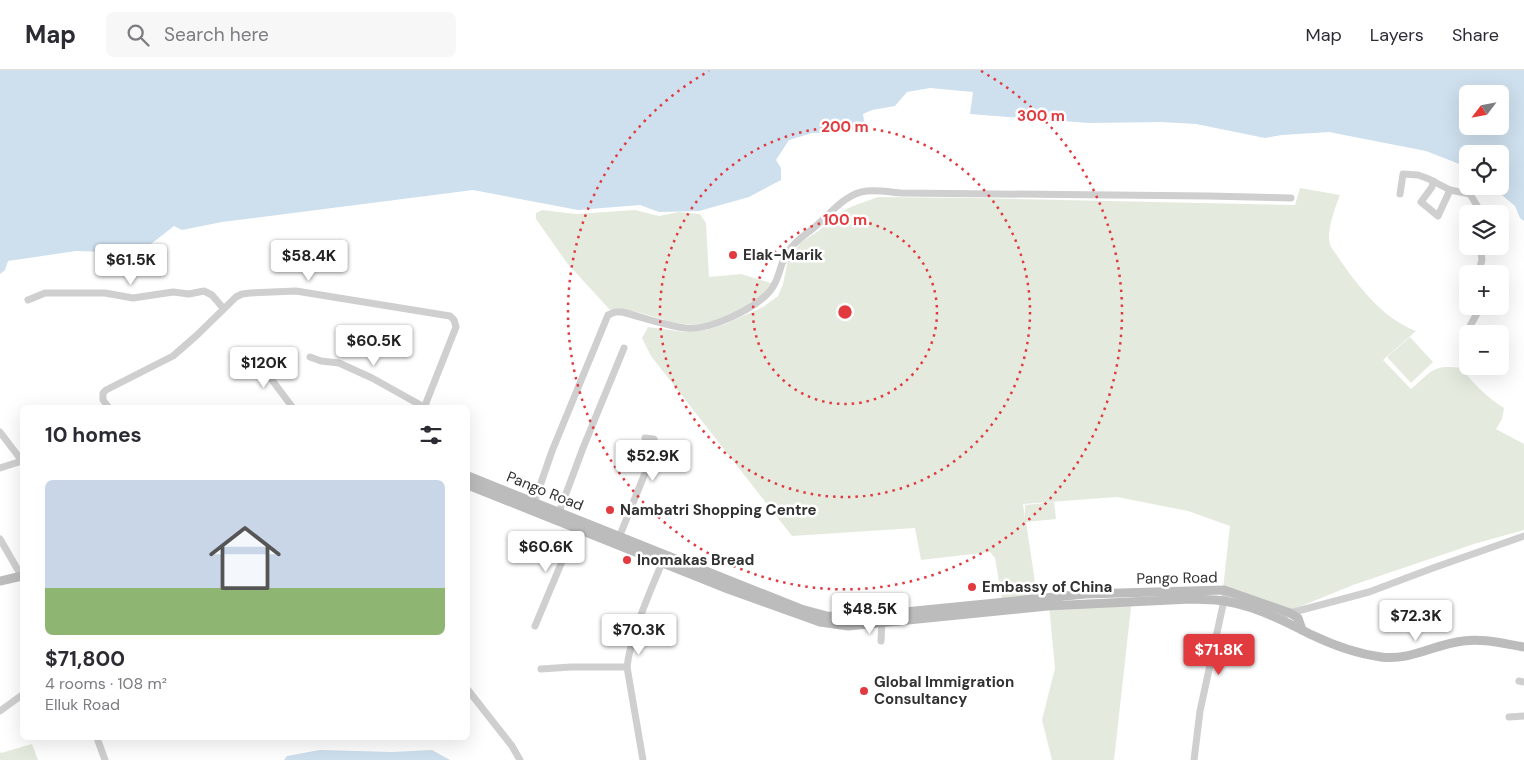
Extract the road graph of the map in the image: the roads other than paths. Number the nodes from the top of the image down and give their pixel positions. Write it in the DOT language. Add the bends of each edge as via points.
graph roads {
  1 [pos="1433,181"];
  2 [pos="1450,190"];
  3 [pos="1400,194"];
  4 [pos="1291,198"];
  5 [pos="1477,205"];
  6 [pos="28,300"];
  7 [pos="223,308"];
  8 [pos="624,348"];
  9 [pos="254,356"];
  10 [pos="310,357"];
  11 [pos="107,405"];
  12 [pos="291,405"];
  13 [pos="420,405"];
  14 [pos="425,405"];
  15 [pos="0,432"];
  16 [pos="645,438"];
  17 [pos="20,458"];
  18 [pos="20,462"];
  19 [pos="0,468"];
  20 [pos="470,477"];
  21 [pos="470,486"];
  22 [pos="534,501"];
  23 [pos="531,511"];
  24 [pos="558,516"];
  25 [pos="576,528"];
  26 [pos="620,535"];
  27 [pos="1524,536"];
  28 [pos="0,539"];
  29 [pos="616,545"];
  30 [pos="664,559"];
  31 [pos="20,573"];
  32 [pos="20,577"];
  33 [pos="0,582"];
  34 [pos="1225,596"];
  35 [pos="1290,613"];
  36 [pos="881,618"];
  37 [pos="1278,618"];
  38 [pos="535,626"];
  39 [pos="1302,630"];
  40 [pos="881,642"];
  41 [pos="1524,647"];
  42 [pos="627,667"];
  43 [pos="541,670"];
  44 [pos="470,693"];
  45 [pos="20,696"];
  46 [pos="0,711"];
  47 [pos="1509,716"];
  48 [pos="1524,716"];
  49 [pos="98,740"];
  50 [pos="104,760"];
  51 [pos="520,760"];
  52 [pos="643,760"];
  53 [pos="1194,760"];
  1 -- 2 [label="street"];
  1 -- 2 [label="street" via="1421,202 1438,216"];
  1 -- 3 [label="street" via="1403,174"];
  2 -- 5 [label="street" via="1470,194"];
  4 -- 22 [label="street" via="866,191 853,195 797,239 770,292 724,321 686,328 622,312 608,315"];
  6 -- 7 [label="street" via="45,293 133,298 204,291"];
  7 -- 11 [label="street" via="173,356 106,390 103,400"];
  7 -- 14 [label="street" via="242,294 296,291 450,316 456,327"];
  8 -- 24 [label="street"];
  9 -- 12 [label="street"];
  10 -- 13 [label="street" via="340,363"];
  15 -- 17 [label="street"];
  16 -- 26 [label="street" via="654,440 656,446"];
  18 -- 19 [label="street"];
  20 -- 22 [label="street, Pango Road"];
  21 -- 23 [label="street, Pango Road"];
  22 -- 23 [label="street"];
  22 -- 24 [label="street, Pango Road"];
  23 -- 24 [label="street, Pango Road"];
  24 -- 25 [label="street, Pango Road"];
  24 -- 26 [label="street, Pango Road"];
  25 -- 29 [label="street, Pango Road"];
  25 -- 38 [label="street"];
  26 -- 29 [label="street"];
  26 -- 30 [label="street, Pango Road"];
  27 -- 35 [label="street" via="1369,592"];
  28 -- 31 [label="street"];
  29 -- 30 [label="street, Pango Road"];
  30 -- 36 [label="street, Pango Road" via="822,623 848,626"];
  30 -- 42 [label="street"];
  32 -- 33 [label="street"];
  34 -- 35 [label="street, Pango Road"];
  34 -- 36 [label="street, Pango Road"];
  34 -- 37 [label="street, Pango Road"];
  34 -- 53 [label="street" via="1200,711"];
  35 -- 37 [label="street"];
  35 -- 39 [label="street" via="1298,618"];
  36 -- 40 [label="street"];
  37 -- 39 [label="street, Pango Road"];
  39 -- 41 [label="street, Pango Road" via="1340,646 1381,657 1406,657 1454,642 1474,640"];
  42 -- 43 [label="street"];
  42 -- 52 [label="street"];
  44 -- 51 [label="street"];
  45 -- 46 [label="street"];
  47 -- 48 [label="street"];
  49 -- 50 [label="street"];
}
